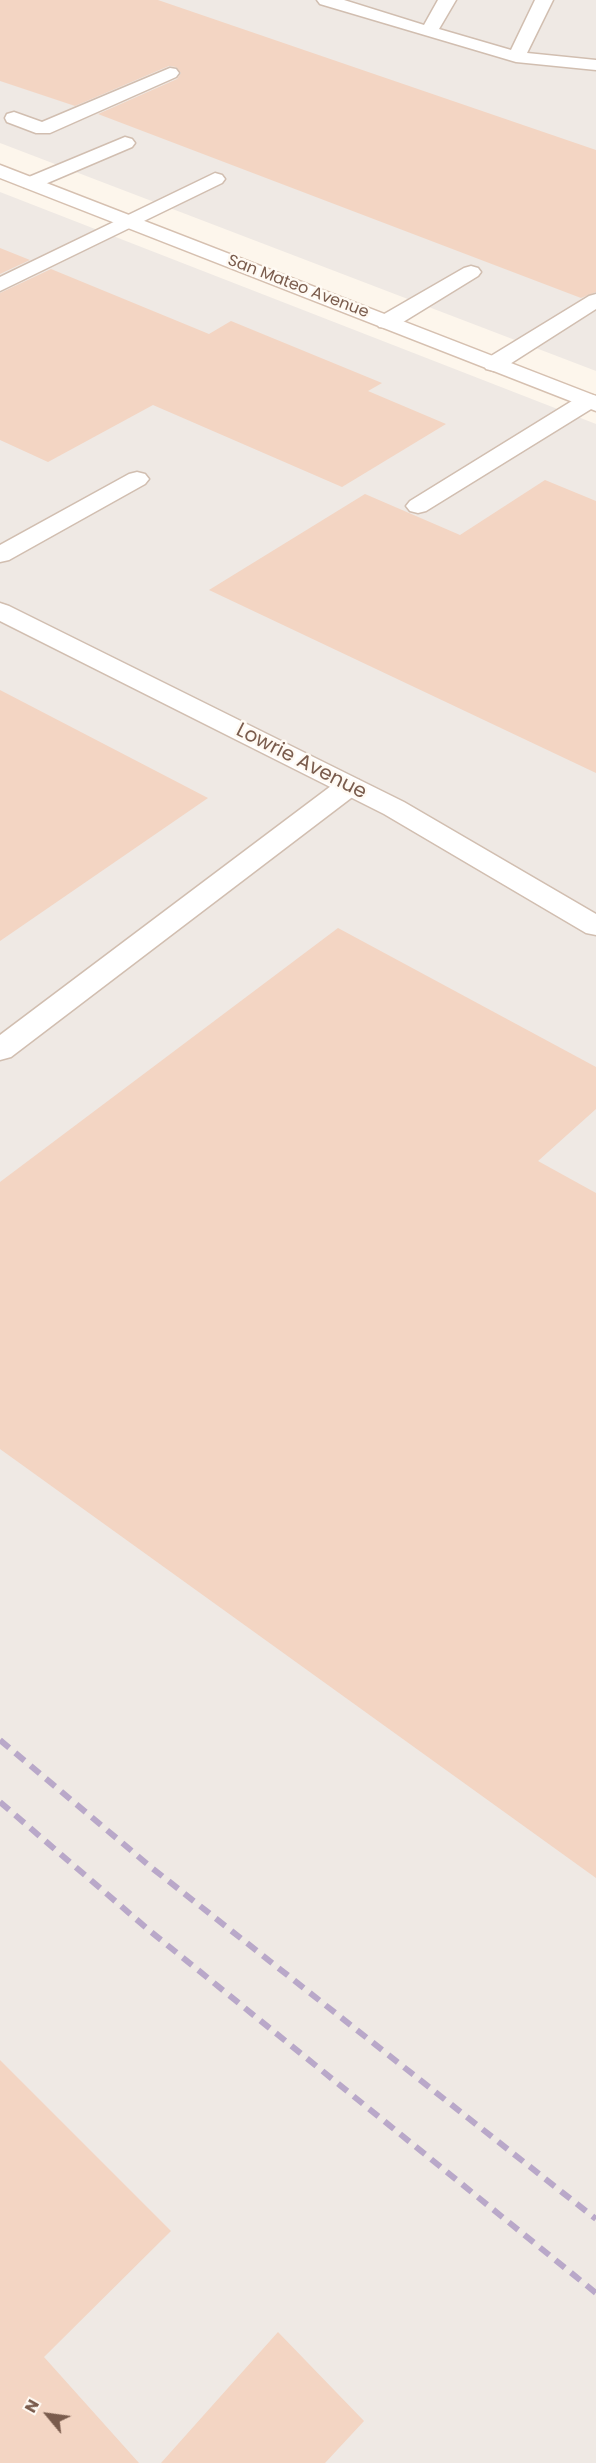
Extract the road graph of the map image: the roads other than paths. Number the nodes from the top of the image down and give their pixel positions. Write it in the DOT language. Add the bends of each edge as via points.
graph roads {
  1 [pos="326,0"];
  2 [pos="447,0"];
  3 [pos="544,0"];
  4 [pos="347,4"];
  5 [pos="429,32"];
  6 [pos="516,57"];
  7 [pos="596,64"];
  8 [pos="170,73"];
  9 [pos="5,118"];
  10 [pos="125,143"];
  11 [pos="2,174"];
  12 [pos="215,179"];
  13 [pos="31,183"];
  14 [pos="129,221"];
  15 [pos="471,272"];
  16 [pos="0,285"];
  17 [pos="596,300"];
  18 [pos="387,322"];
  19 [pos="494,364"];
  20 [pos="592,402"];
  21 [pos="137,479"];
  22 [pos="418,506"];
  23 [pos="0,555"];
  24 [pos="0,611"];
  25 [pos="349,786"];
  26 [pos="596,926"];
  27 [pos="0,1050"];
  1 -- 4 [label="main road"];
  2 -- 5 [label="main road"];
  3 -- 6 [label="main road"];
  4 -- 5 [label="main road"];
  5 -- 6 [label="main road"];
  6 -- 7 [label="main road"];
  8 -- 9 [label="main road" via="43,129"];
  10 -- 13 [label="main road"];
  11 -- 13 [label="main road, San Mateo Avenue"];
  12 -- 14 [label="main road"];
  13 -- 14 [label="main road, San Mateo Avenue"];
  14 -- 16 [label="main road"];
  14 -- 18 [label="main road, San Mateo Avenue"];
  15 -- 18 [label="main road"];
  17 -- 19 [label="main road"];
  18 -- 19 [label="main road, San Mateo Avenue"];
  19 -- 20 [label="main road, San Mateo Avenue"];
  20 -- 22 [label="main road"];
  21 -- 23 [label="main road"];
  24 -- 25 [label="main road, Lowrie Avenue"];
  25 -- 26 [label="main road, Lowrie Avenue" via="394,808"];
  25 -- 27 [label="main road"];
}
